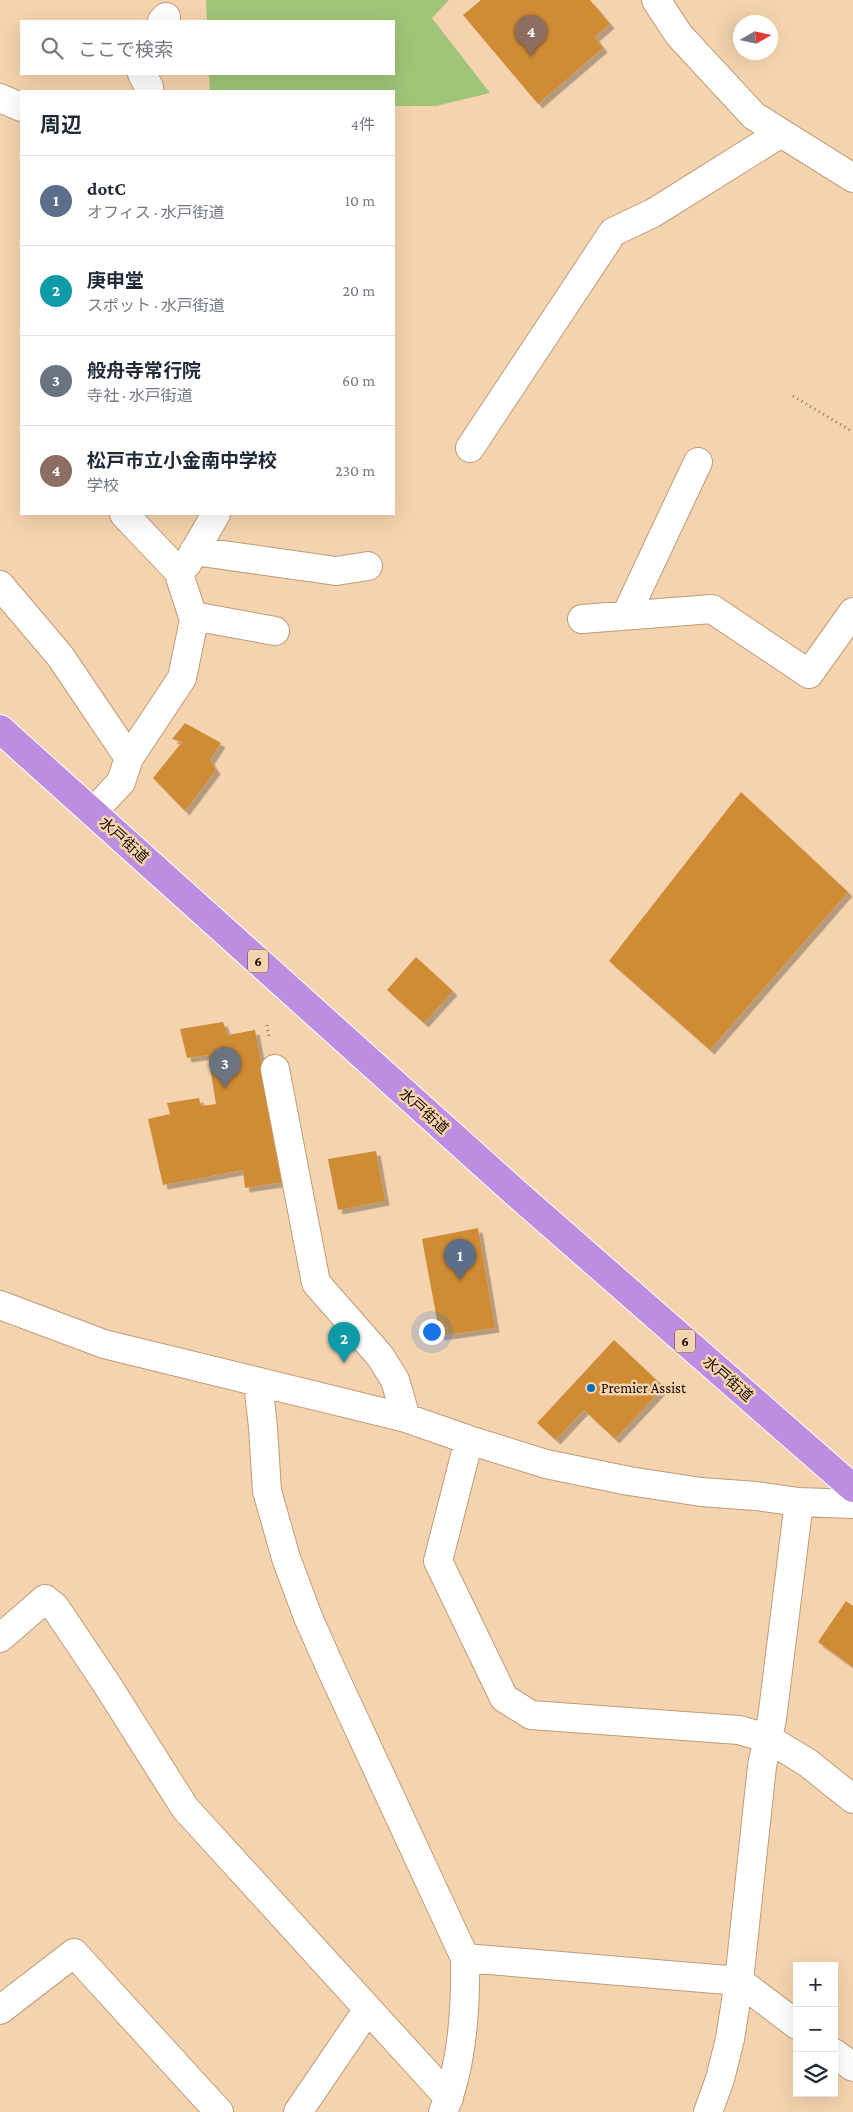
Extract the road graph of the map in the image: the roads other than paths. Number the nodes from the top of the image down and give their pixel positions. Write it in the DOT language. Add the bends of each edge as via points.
graph roads {
  1 [pos="656,0"];
  2 [pos="143,75"];
  3 [pos="150,90"];
  4 [pos="0,98"];
  5 [pos="20,107"];
  6 [pos="781,133"];
  7 [pos="853,178"];
  8 [pos="470,448"];
  9 [pos="698,462"];
  10 [pos="125,515"];
  11 [pos="215,515"];
  12 [pos="194,550"];
  13 [pos="368,566"];
  14 [pos="180,577"];
  15 [pos="0,585"];
  16 [pos="853,612"];
  17 [pos="626,615"];
  18 [pos="193,616"];
  19 [pos="582,619"];
  20 [pos="275,631"];
  21 [pos="0,729"];
  22 [pos="129,758"];
  23 [pos="93,812"];
  24 [pos="275,1069"];
  25 [pos="0,1305"];
  26 [pos="258,1383"];
  27 [pos="406,1418"];
  28 [pos="469,1440"];
  29 [pos="853,1488"];
  30 [pos="799,1502"];
  31 [pos="853,1504"];
  32 [pos="0,1638"];
  33 [pos="767,1738"];
  34 [pos="853,1799"];
  35 [pos="465,1958"];
  36 [pos="739,1981"];
  37 [pos="368,2009"];
  38 [pos="0,2010"];
  39 [pos="793,2022"];
  40 [pos="838,2056"];
  41 [pos="853,2067"];
  42 [pos="446,2105"];
  43 [pos="219,2112"];
  44 [pos="298,2112"];
  45 [pos="708,2112"];
  1 -- 6 [label="street" via="679,35 714,74 754,116"];
  2 -- 3 [label="street"];
  4 -- 5 [label="street"];
  6 -- 7 [label="street"];
  6 -- 8 [label="street" via="654,213 613,232"];
  9 -- 17 [label="street"];
  10 -- 14 [label="street"];
  11 -- 12 [label="street"];
  12 -- 13 [label="street" via="336,570"];
  12 -- 14 [label="street"];
  14 -- 18 [label="street"];
  15 -- 22 [label="street" via="60,656"];
  16 -- 17 [label="street" via="809,674 712,609"];
  17 -- 19 [label="street"];
  18 -- 20 [label="street"];
  18 -- 22 [label="street" via="182,678"];
  21 -- 23 [label="highway, 水戸街道 / 6"];
  22 -- 23 [label="street" via="121,782"];
  23 -- 29 [label="highway, 水戸街道 / 6" via="516,1194"];
  24 -- 27 [label="street" via="316,1282 380,1356 395,1380"];
  25 -- 26 [label="street" via="104,1344"];
  26 -- 27 [label="street"];
  26 -- 35 [label="street" via="267,1491 286,1558 327,1660"];
  27 -- 28 [label="street"];
  28 -- 30 [label="street" via="546,1464 629,1481"];
  28 -- 33 [label="street" via="438,1561 504,1698 532,1715 739,1730"];
  30 -- 31 [label="street"];
  30 -- 33 [label="street"];
  32 -- 37 [label="street" via="45,1598 55,1607 184,1808"];
  33 -- 34 [label="street" via="808,1763"];
  33 -- 36 [label="street"];
  35 -- 36 [label="street"];
  35 -- 42 [label="street" via="466,1991 457,2058"];
  36 -- 39 [label="street"];
  36 -- 45 [label="street" via="730,2039"];
  37 -- 42 [label="street"];
  37 -- 44 [label="street"];
  38 -- 43 [label="street" via="74,1953"];
  40 -- 41 [label="street"];
}
